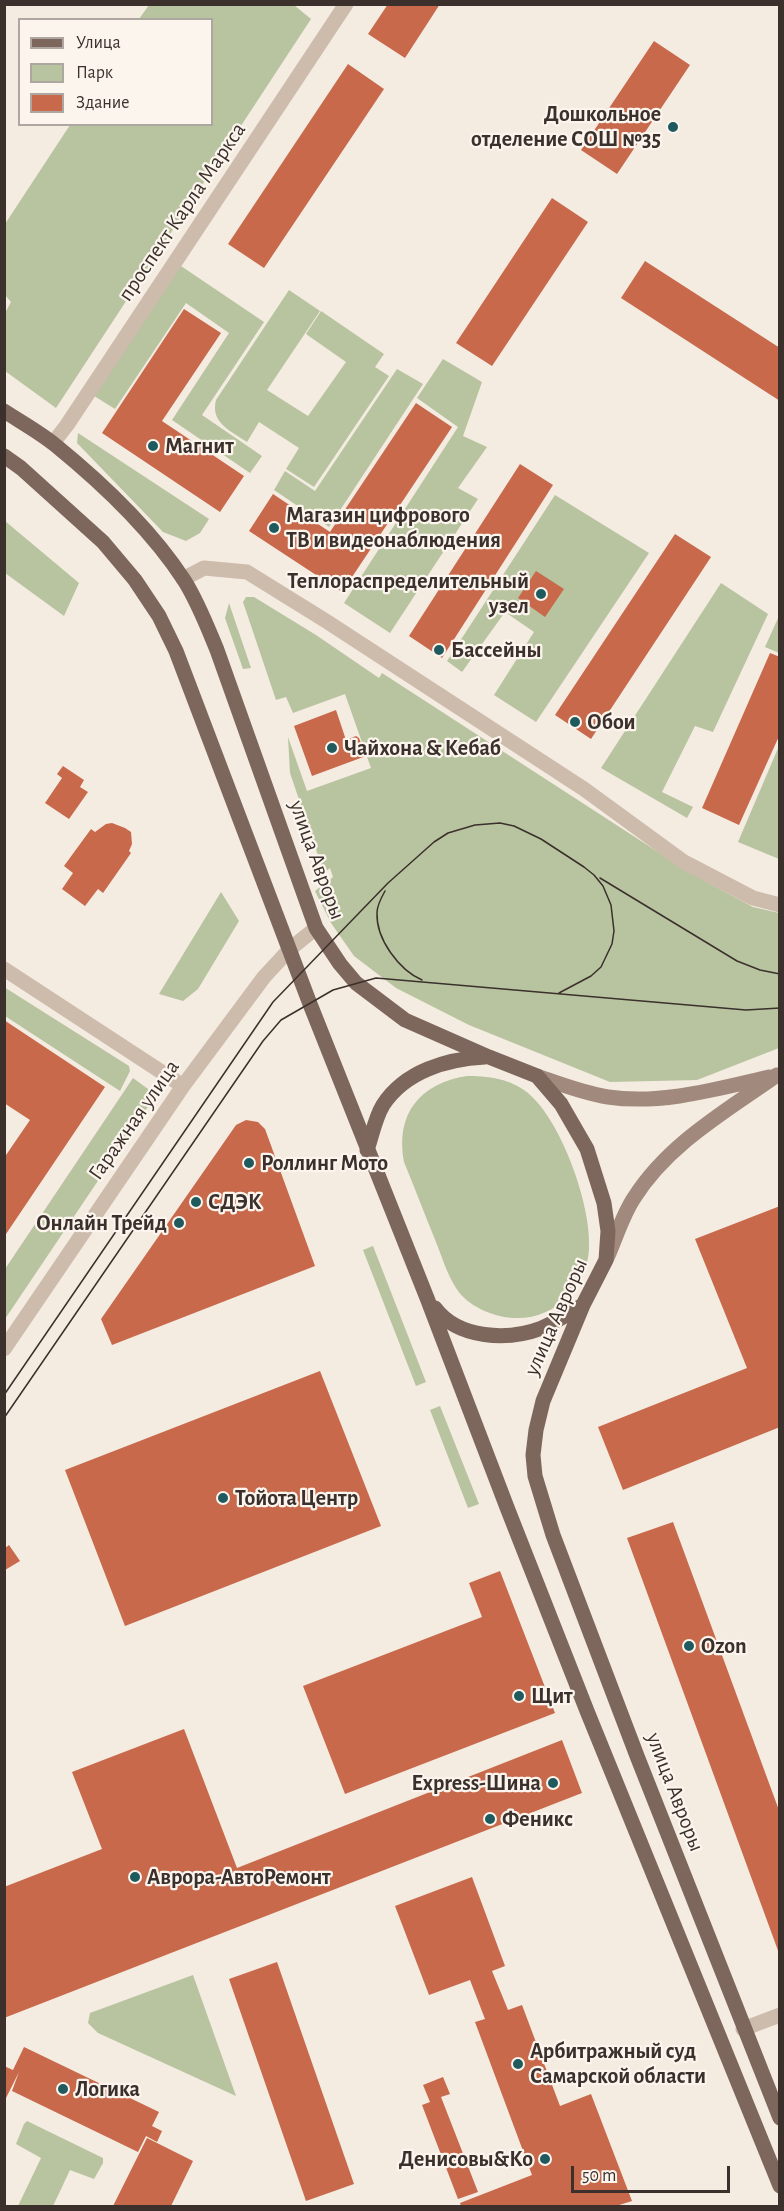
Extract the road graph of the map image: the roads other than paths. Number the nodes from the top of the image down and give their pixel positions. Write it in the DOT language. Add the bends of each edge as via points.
graph roads {
  1 [pos="346,4"];
  2 [pos="4,411"];
  3 [pos="53,443"];
  4 [pos="4,456"];
  5 [pos="183,579"];
  6 [pos="780,905"];
  7 [pos="316,928"];
  8 [pos="290,949"];
  9 [pos="4,969"];
  10 [pos="489,1057"];
  11 [pos="778,1075"];
  12 [pos="537,1076"];
  13 [pos="183,1086"];
  14 [pos="367,1150"];
  15 [pos="606,1260"];
  16 [pos="428,1298"];
  17 [pos="583,1305"];
  18 [pos="4,1350"];
  19 [pos="780,2015"];
  20 [pos="743,2029"];
  21 [pos="780,2118"];
  22 [pos="780,2186"];
  1 -- 3 [label="street, проспект Карла Маркса"];
  2 -- 3 [label="main road, улица Авроры"];
  3 -- 5 [label="main road, улица Авроры" via="143,528"];
  4 -- 8 [label="main road" via="103,542 159,616 176,651"];
  5 -- 6 [label="street" via="204,568 247,572 584,789 684,862 753,898"];
  5 -- 7 [label="main road, улица Авроры" via="201,610 221,660"];
  7 -- 8 [label="street, Гаражная улица"];
  7 -- 10 [label="main road, улица Авроры" via="356,983 405,1020"];
  8 -- 13 [label="street, Гаражная улица" via="264,977"];
  8 -- 14 [label="main road"];
  9 -- 13 [label="street"];
  10 -- 12 [label="main road, улица Авроры"];
  10 -- 14 [label="main road" via="441,1064 409,1078 382,1106"];
  11 -- 12 [label="main road" via="692,1094 634,1098 576,1090"];
  11 -- 15 [label="main road" via="668,1155 632,1200"];
  12 -- 15 [label="main road, улица Авроры" via="561,1104 587,1149 604,1203 608,1231"];
  13 -- 18 [label="street, Гаражная улица"];
  14 -- 16 [label="main road"];
  15 -- 17 [label="main road, улица Авроры"];
  16 -- 17 [label="main road" via="450,1323 494,1335 544,1327"];
  16 -- 22 [label="main road" via="579,1690"];
  17 -- 20 [label="main road, улица Авроры" via="543,1401 533,1455 535,1476 557,1546"];
  19 -- 20 [label="street"];
  20 -- 21 [label="main road, улица Авроры"];
}
